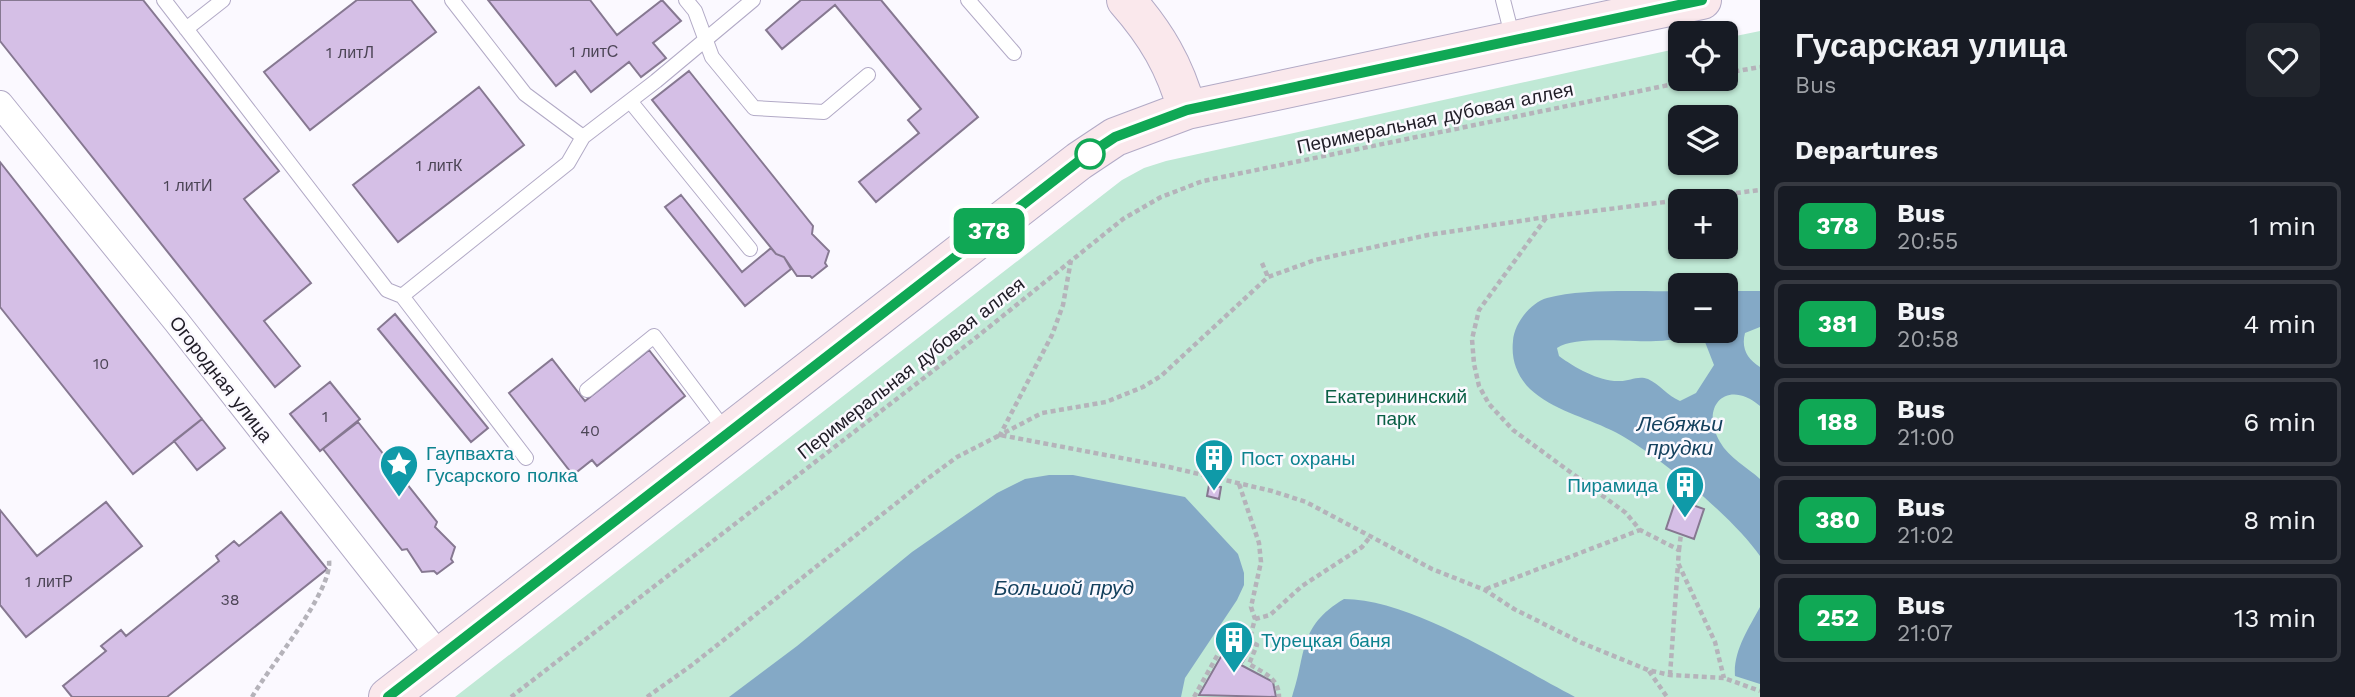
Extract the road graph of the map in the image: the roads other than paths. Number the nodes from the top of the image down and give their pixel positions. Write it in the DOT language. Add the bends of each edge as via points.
graph roads {
  1 [pos="164,0"];
  2 [pos="223,0"];
  3 [pos="452,0"];
  4 [pos="686,0"];
  5 [pos="753,0"];
  6 [pos="968,0"];
  7 [pos="1126,0"];
  8 [pos="1503,0"];
  9 [pos="1702,0"];
  10 [pos="186,29"];
  11 [pos="705,39"];
  12 [pos="1514,40"];
  13 [pos="1014,53"];
  14 [pos="868,75"];
  15 [pos="630,101"];
  16 [pos="0,104"];
  17 [pos="1187,110"];
  18 [pos="583,137"];
  19 [pos="750,248"];
  20 [pos="402,296"];
  21 [pos="587,390"];
  22 [pos="728,434"];
  23 [pos="526,458"];
  24 [pos="440,657"];
  25 [pos="388,697"];
  1 -- 10 [label="lane"];
  2 -- 10 [label="lane"];
  3 -- 18 [label="lane" via="525,94"];
  4 -- 11 [label="lane"];
  5 -- 11 [label="lane"];
  6 -- 13 [label="lane"];
  7 -- 17 [label="main road" via="1164,49 1178,76"];
  8 -- 12 [label="lane"];
  9 -- 12 [label="main road"];
  10 -- 20 [label="lane" via="387,290"];
  11 -- 14 [label="lane" via="712,57 754,108 824,112"];
  11 -- 15 [label="lane"];
  12 -- 17 [label="main road"];
  15 -- 18 [label="lane"];
  15 -- 19 [label="lane"];
  16 -- 24 [label="street, Огородная улица"];
  17 -- 22 [label="main road" via="1115,137 1079,161"];
  18 -- 20 [label="lane" via="568,163"];
  20 -- 23 [label="lane"];
  21 -- 22 [label="lane" via="654,336"];
  22 -- 24 [label="main road"];
  24 -- 25 [label="main road"];
}
